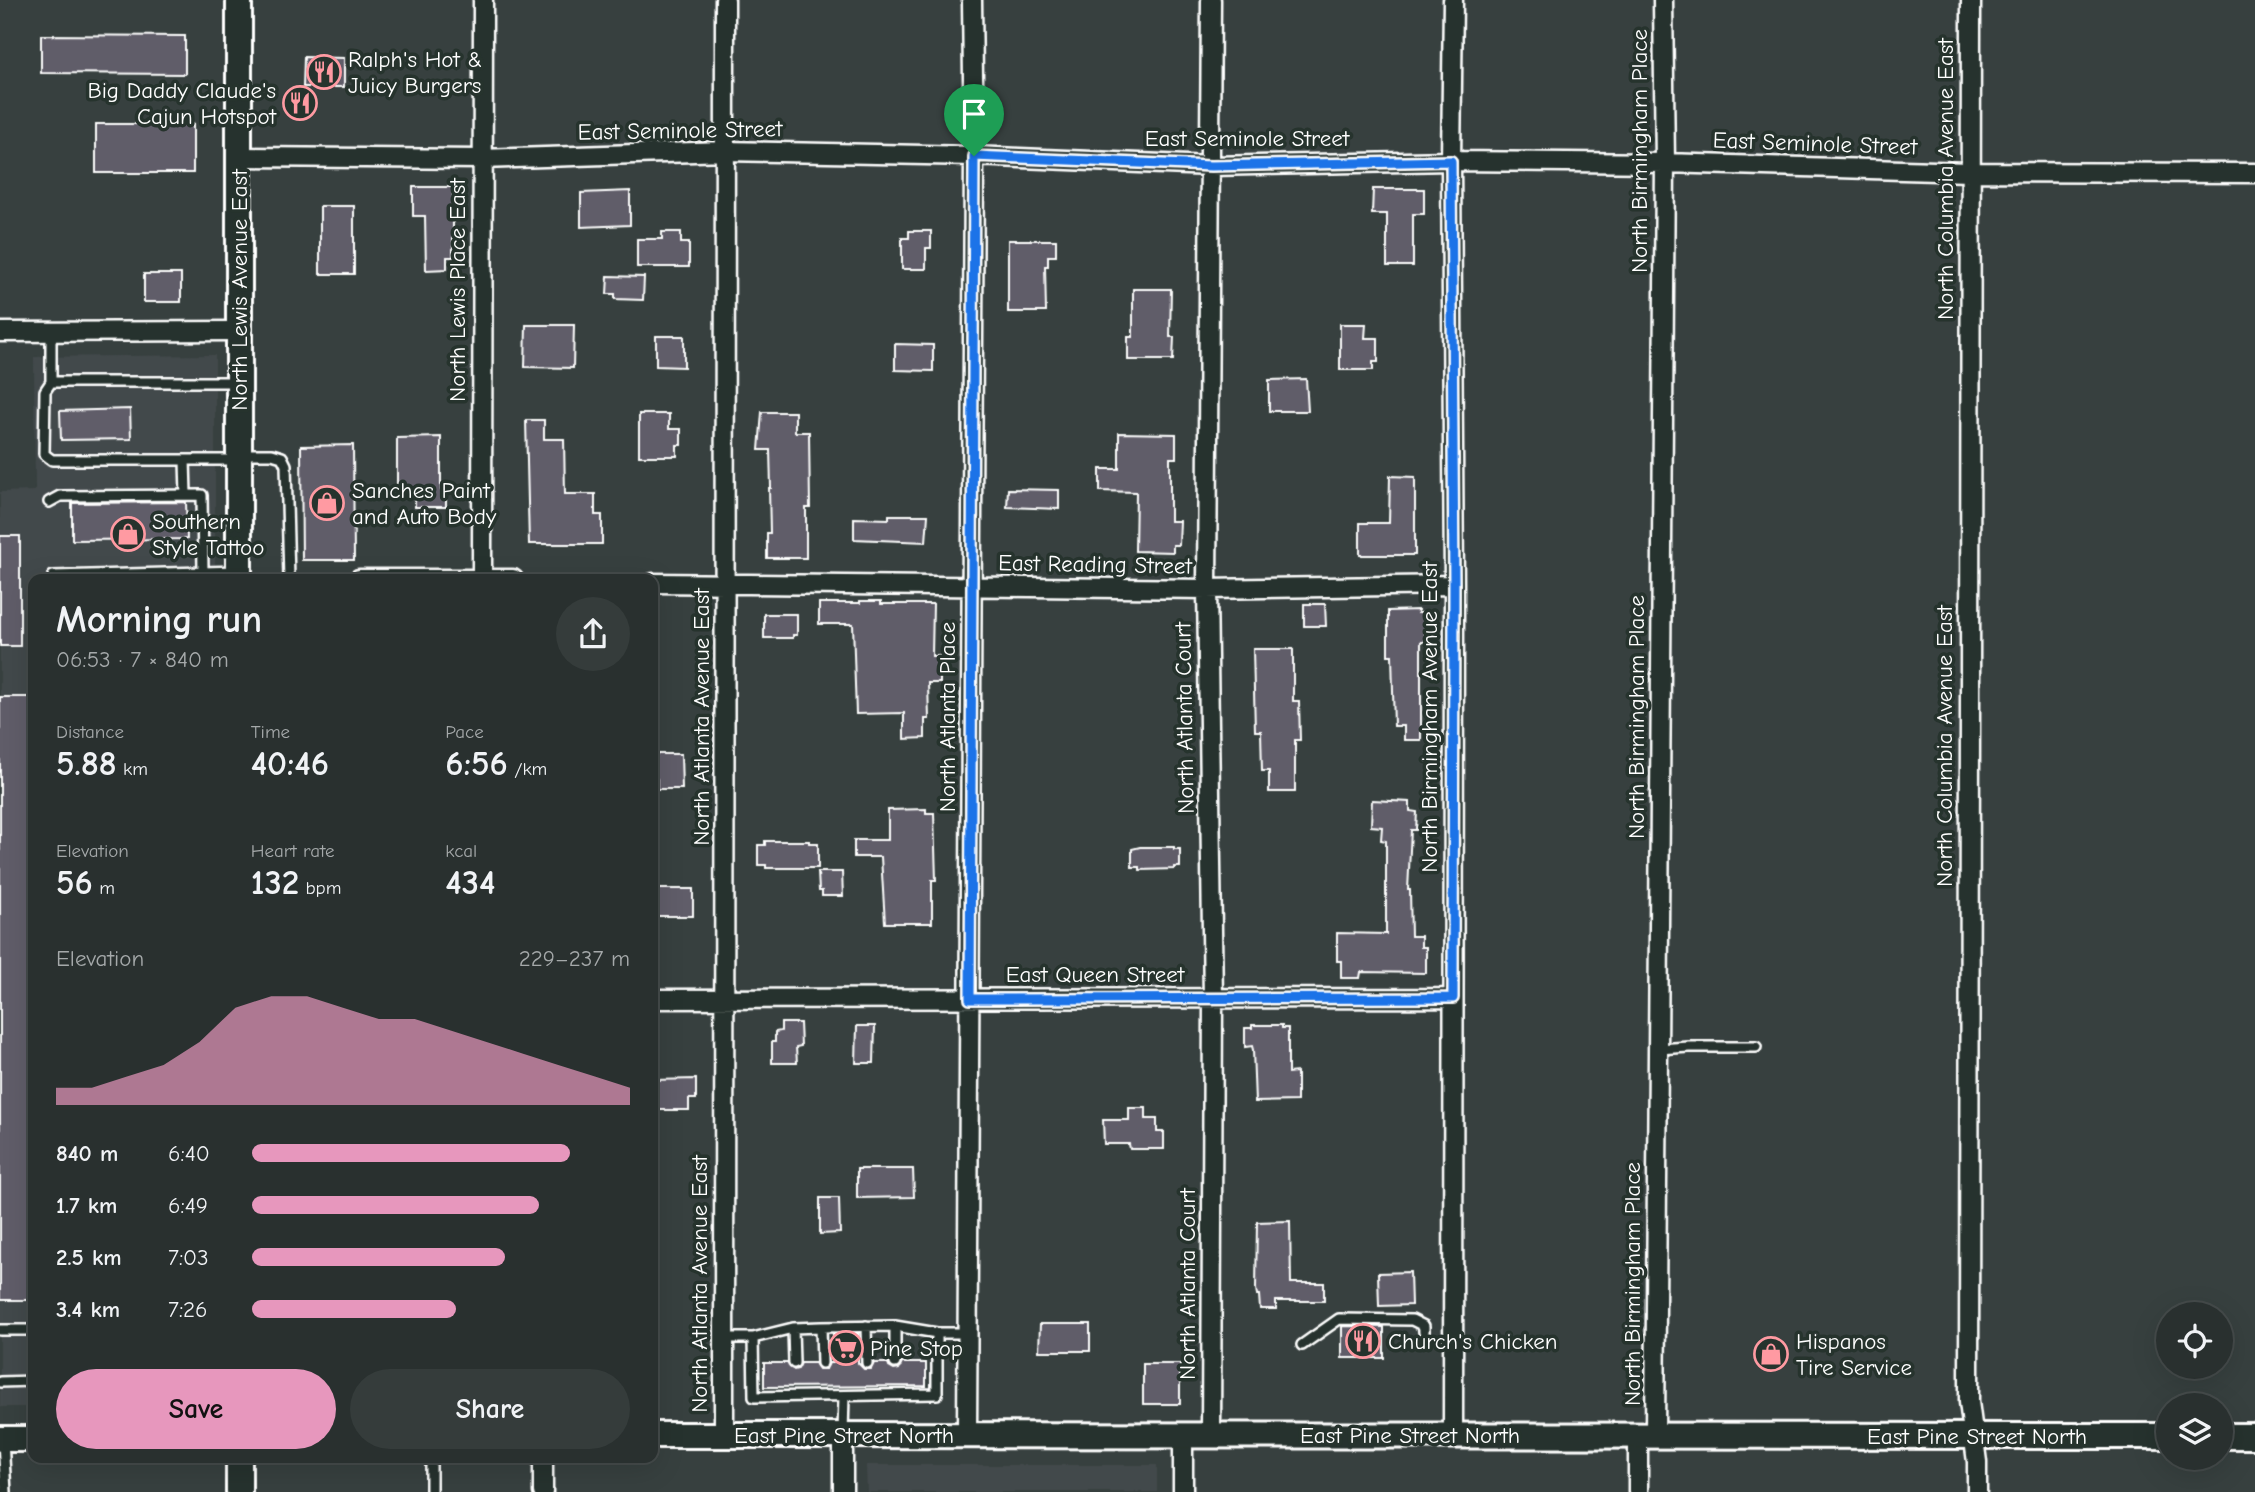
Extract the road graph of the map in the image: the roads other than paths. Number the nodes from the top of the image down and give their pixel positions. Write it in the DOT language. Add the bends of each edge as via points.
graph roads {
  1 [pos="239,0"];
  2 [pos="483,0"];
  3 [pos="725,0"];
  4 [pos="972,0"];
  5 [pos="1211,0"];
  6 [pos="1453,0"];
  7 [pos="1662,0"];
  8 [pos="1971,0"];
  9 [pos="725,151"];
  10 [pos="974,156"];
  11 [pos="239,157"];
  12 [pos="482,159"];
  13 [pos="1451,161"];
  14 [pos="1665,163"];
  15 [pos="1211,166"];
  16 [pos="1969,172"];
  17 [pos="2255,173"];
  18 [pos="238,331"];
  19 [pos="0,332"];
  20 [pos="51,332"];
  21 [pos="51,382"];
  22 [pos="239,382"];
  23 [pos="239,457"];
  24 [pos="185,460"];
  25 [pos="186,495"];
  26 [pos="49,502"];
  27 [pos="203,574"];
  28 [pos="239,574"];
  29 [pos="289,574"];
  30 [pos="482,574"];
  31 [pos="658,583"];
  32 [pos="726,585"];
  33 [pos="1454,585"];
  34 [pos="972,587"];
  35 [pos="1207,589"];
  36 [pos="724,998"];
  37 [pos="1453,998"];
  38 [pos="658,999"];
  39 [pos="970,999"];
  40 [pos="1213,999"];
  41 [pos="1756,1047"];
  42 [pos="1658,1049"];
  43 [pos="866,1326"];
  44 [pos="895,1326"];
  45 [pos="821,1327"];
  46 [pos="793,1328"];
  47 [pos="0,1330"];
  48 [pos="28,1330"];
  49 [pos="1424,1332"];
  50 [pos="937,1333"];
  51 [pos="968,1333"];
  52 [pos="723,1338"];
  53 [pos="752,1338"];
  54 [pos="1303,1345"];
  55 [pos="794,1363"];
  56 [pos="822,1363"];
  57 [pos="867,1363"];
  58 [pos="895,1363"];
  59 [pos="28,1381"];
  60 [pos="0,1382"];
  61 [pos="844,1396"];
  62 [pos="843,1434"];
  63 [pos="1453,1434"];
  64 [pos="658,1435"];
  65 [pos="724,1435"];
  66 [pos="967,1435"];
  67 [pos="1183,1435"];
  68 [pos="1211,1435"];
  69 [pos="1646,1435"];
  70 [pos="1973,1436"];
  71 [pos="2156,1436"];
  72 [pos="2233,1436"];
  73 [pos="2255,1436"];
  74 [pos="2,1439"];
  75 [pos="28,1439"];
  76 [pos="239,1463"];
  77 [pos="431,1463"];
  78 [pos="543,1463"];
  79 [pos="6,1492"];
  80 [pos="239,1492"];
  81 [pos="431,1492"];
  82 [pos="543,1492"];
  83 [pos="843,1492"];
  84 [pos="1182,1492"];
  85 [pos="1638,1492"];
  86 [pos="1977,1492"];
  1 -- 11 [label="main road, North Lewis Avenue East"];
  2 -- 12 [label="street, North Lewis Place East"];
  3 -- 9 [label="street, North Atlanta Avenue East"];
  4 -- 10 [label="street, North Atlanta Place"];
  5 -- 15 [label="street, North Atlanta Court"];
  6 -- 13 [label="street, North Birmingham Avenue East"];
  7 -- 14 [label="street, North Birmingham Place"];
  8 -- 16 [label="street, North Columbia Avenue East"];
  9 -- 10 [label="street, East Seminole Street"];
  9 -- 12 [label="street, East Seminole Street"];
  9 -- 32 [label="street, North Atlanta Avenue East"];
  10 -- 15 [label="street, East Seminole Street"];
  10 -- 34 [label="street, North Atlanta Place"];
  11 -- 12 [label="street, East Seminole Street"];
  11 -- 18 [label="main road, North Lewis Avenue East"];
  12 -- 30 [label="street, North Lewis Place East"];
  13 -- 14 [label="street, East Seminole Street"];
  13 -- 15 [label="street, East Seminole Street"];
  13 -- 33 [label="street, North Birmingham Avenue East"];
  14 -- 16 [label="street, East Seminole Street"];
  14 -- 42 [label="street, North Birmingham Place"];
  15 -- 35 [label="street, North Atlanta Court"];
  16 -- 17 [label="street, East Seminole Street"];
  16 -- 70 [label="street, North Columbia Avenue East" via="1969,1402"];
  18 -- 20 [label="street"];
  18 -- 22 [label="main road, North Lewis Avenue East"];
  19 -- 20 [label="street"];
  20 -- 21 [label="lane"];
  21 -- 22 [label="lane"];
  21 -- 24 [label="lane" via="45,391 44,454 52,460"];
  22 -- 23 [label="main road, North Lewis Avenue East"];
  23 -- 24 [label="lane"];
  23 -- 28 [label="main road, North Lewis Avenue East"];
  23 -- 29 [label="lane" via="272,454 282,457 286,465"];
  24 -- 25 [label="lane"];
  25 -- 26 [label="lane" via="60,496"];
  25 -- 27 [label="lane" via="202,495"];
  31 -- 32 [label="street, East Reading Street"];
  32 -- 34 [label="street, East Reading Street"];
  32 -- 36 [label="street, North Atlanta Avenue East"];
  33 -- 35 [label="street, East Reading Street"];
  33 -- 37 [label="street, North Birmingham Avenue East"];
  34 -- 35 [label="street, East Reading Street"];
  34 -- 39 [label="street, North Atlanta Place"];
  35 -- 40 [label="street, North Atlanta Court"];
  36 -- 38 [label="street, East Queen Street"];
  36 -- 39 [label="street, East Queen Street"];
  36 -- 52 [label="street, North Atlanta Avenue East"];
  37 -- 40 [label="street, East Queen Street"];
  37 -- 63 [label="street, North Birmingham Avenue East"];
  39 -- 40 [label="street, East Queen Street"];
  39 -- 51 [label="street, North Atlanta Place"];
  40 -- 68 [label="street, North Atlanta Court"];
  41 -- 42 [label="lane"];
  42 -- 69 [label="street, North Birmingham Place"];
  43 -- 44 [label="lane"];
  43 -- 45 [label="lane"];
  43 -- 57 [label="lane"];
  44 -- 50 [label="lane"];
  44 -- 58 [label="lane"];
  45 -- 46 [label="lane"];
  45 -- 56 [label="lane"];
  46 -- 53 [label="lane"];
  46 -- 55 [label="lane"];
  47 -- 48 [label="lane"];
  49 -- 54 [label="lane" via="1424,1326 1412,1320 1339,1319"];
  50 -- 51 [label="lane"];
  50 -- 61 [label="lane" via="937,1394 895,1390"];
  51 -- 66 [label="street, North Atlanta Place"];
  52 -- 53 [label="lane"];
  52 -- 65 [label="street, North Atlanta Avenue East"];
  53 -- 61 [label="lane" via="754,1397 794,1391"];
  59 -- 60 [label="lane"];
  61 -- 62 [label="lane"];
  62 -- 65 [label="main road, East Pine Street North"];
  62 -- 66 [label="main road, East Pine Street North"];
  62 -- 83 [label="street"];
  63 -- 68 [label="main road, East Pine Street North"];
  63 -- 69 [label="main road, East Pine Street North"];
  64 -- 65 [label="main road, East Pine Street North"];
  66 -- 67 [label="main road, East Pine Street North"];
  67 -- 68 [label="main road, East Pine Street North"];
  67 -- 84 [label="street"];
  69 -- 70 [label="main road, East Pine Street North"];
  69 -- 85 [label="street, North Birmingham Place"];
  70 -- 71 [label="main road, East Pine Street North"];
  70 -- 86 [label="street, North Columbia Avenue East"];
  72 -- 73 [label="main road"];
  74 -- 75 [label="main road"];
  74 -- 79 [label="lane"];
  76 -- 80 [label="main road"];
  77 -- 81 [label="lane"];
  78 -- 82 [label="street"];
}
